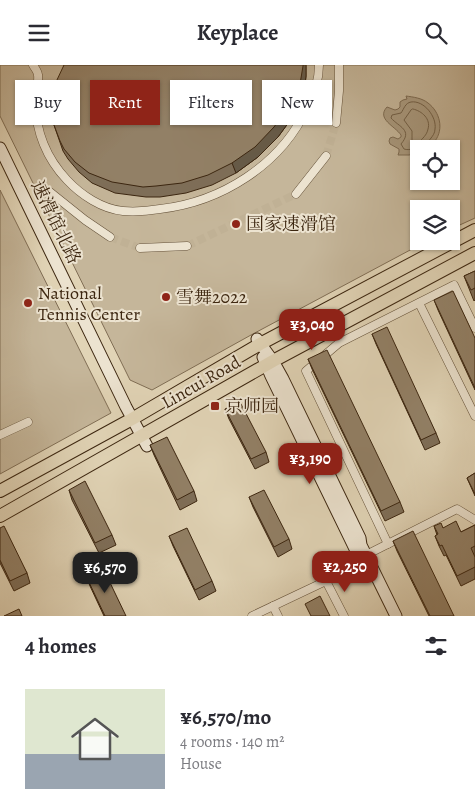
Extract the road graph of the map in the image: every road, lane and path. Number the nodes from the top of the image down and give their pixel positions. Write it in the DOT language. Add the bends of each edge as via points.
graph roads {
  1 [pos="33,65"];
  2 [pos="319,65"];
  3 [pos="339,65"];
  4 [pos="336,123"];
  5 [pos="0,148"];
  6 [pos="326,155"];
  7 [pos="50,192"];
  8 [pos="296,194"];
  9 [pos="475,231"];
  10 [pos="110,237"];
  11 [pos="187,246"];
  12 [pos="140,248"];
  13 [pos="475,253"];
  14 [pos="419,303"];
  15 [pos="475,328"];
  16 [pos="281,332"];
  17 [pos="258,341"];
  18 [pos="290,351"];
  19 [pos="237,357"];
  20 [pos="269,363"];
  21 [pos="248,375"];
  22 [pos="157,405"];
  23 [pos="475,416"];
  24 [pos="132,419"];
  25 [pos="28,421"];
  26 [pos="166,422"];
  27 [pos="109,432"];
  28 [pos="0,435"];
  29 [pos="144,441"];
  30 [pos="119,449"];
  31 [pos="0,491"];
  32 [pos="0,516"];
  33 [pos="475,520"];
  34 [pos="388,543"];
  35 [pos="366,555"];
  36 [pos="273,606"];
  37 [pos="252,616"];
  38 [pos="278,616"];
  39 [pos="344,616"];
  40 [pos="388,616"];
  41 [pos="396,616"];
  1 -- 2 [label="street" via="38,75 38,128 49,156 60,173 79,191 102,205 122,211 183,205 238,183 262,166 288,139 305,113 319,76"];
  3 -- 4 [label="street"];
  5 -- 24 [label="street, 速滑馆北路"];
  6 -- 8 [label="street"];
  7 -- 10 [label="street"];
  9 -- 16 [label="main road, Lincui Road"];
  11 -- 12 [label="street"];
  13 -- 18 [label="main road, Lincui Road"];
  14 -- 15 [label="street" via="454,285"];
  14 -- 23 [label="street"];
  14 -- 34 [label="street" via="339,343 306,371"];
  16 -- 17 [label="main road, Lincui Road"];
  16 -- 18 [label="main road"];
  17 -- 19 [label="main road, Lincui Road"];
  17 -- 20 [label="street"];
  18 -- 20 [label="main road, Lincui Road"];
  19 -- 21 [label="main road"];
  19 -- 22 [label="main road, Lincui Road"];
  20 -- 21 [label="main road, Lincui Road"];
  20 -- 35 [label="street"];
  20 -- 40 [label="street"];
  21 -- 26 [label="main road, Lincui Road"];
  22 -- 24 [label="main road, Lincui Road"];
  22 -- 26 [label="main road"];
  24 -- 27 [label="main road, Lincui Road"];
  24 -- 29 [label="street, 速滑馆北路"];
  25 -- 28 [label="street"];
  26 -- 29 [label="main road, Lincui Road"];
  27 -- 30 [label="main road"];
  27 -- 31 [label="main road, Lincui Road"];
  29 -- 30 [label="main road, Lincui Road"];
  30 -- 32 [label="main road, Lincui Road"];
  33 -- 34 [label="street" via="457,509"];
  34 -- 35 [label="street"];
  35 -- 41 [label="street"];
  36 -- 37 [label="street"];
  36 -- 38 [label="street"];
  36 -- 39 [label="street" via="326,581"];
}
